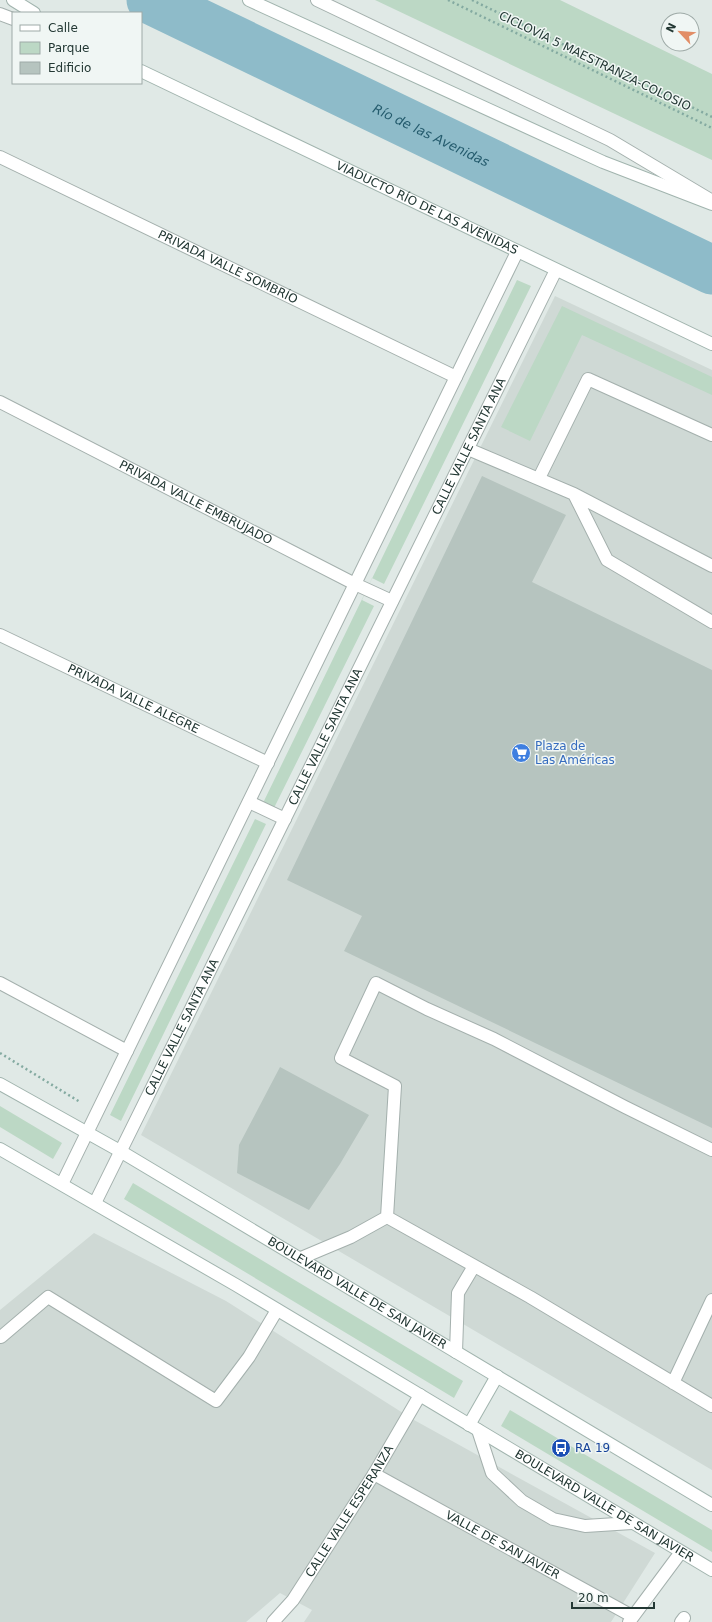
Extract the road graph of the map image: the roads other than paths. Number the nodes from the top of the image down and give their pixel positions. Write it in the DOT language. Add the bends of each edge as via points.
graph roads {
  1 [pos="13,0"];
  2 [pos="249,0"];
  3 [pos="317,0"];
  4 [pos="32,12"];
  5 [pos="0,14"];
  6 [pos="12,19"];
  7 [pos="142,71"];
  8 [pos="0,157"];
  9 [pos="712,201"];
  10 [pos="712,204"];
  11 [pos="517,252"];
  12 [pos="556,270"];
  13 [pos="712,344"];
  14 [pos="456,377"];
  15 [pos="0,402"];
  16 [pos="712,435"];
  17 [pos="468,449"];
  18 [pos="539,478"];
  19 [pos="574,494"];
  20 [pos="712,566"];
  21 [pos="355,584"];
  22 [pos="392,601"];
  23 [pos="712,622"];
  24 [pos="0,635"];
  25 [pos="268,763"];
  26 [pos="249,802"];
  27 [pos="285,819"];
  28 [pos="0,983"];
  29 [pos="127,1051"];
  30 [pos="0,1084"];
  31 [pos="87,1133"];
  32 [pos="0,1149"];
  33 [pos="712,1150"];
  34 [pos="120,1151"];
  35 [pos="62,1184"];
  36 [pos="95,1203"];
  37 [pos="387,1217"];
  38 [pos="301,1258"];
  39 [pos="474,1266"];
  40 [pos="711,1306"];
  41 [pos="277,1310"];
  42 [pos="1,1337"];
  43 [pos="456,1352"];
  44 [pos="497,1376"];
  45 [pos="673,1384"];
  46 [pos="420,1395"];
  47 [pos="712,1406"];
  48 [pos="473,1427"];
  49 [pos="374,1474"];
  50 [pos="712,1505"];
  51 [pos="632,1523"];
  52 [pos="681,1552"];
  53 [pos="712,1570"];
  54 [pos="630,1619"];
  55 [pos="273,1622"];
  1 -- 4 [label="street"];
  2 -- 10 [label="street" via="603,162"];
  3 -- 9 [label="street" via="610,140"];
  5 -- 6 [label="street"];
  7 -- 11 [label="street, VIADUCTO RÍO DE LAS AVENIDAS"];
  8 -- 14 [label="street, PRIVADA VALLE SOMBRÍO"];
  11 -- 12 [label="street, VIADUCTO RÍO DE LAS AVENIDAS"];
  11 -- 14 [label="street"];
  12 -- 13 [label="street, VIADUCTO RÍO DE LAS AVENIDAS"];
  12 -- 17 [label="street, CALLE VALLE SANTA ANA"];
  14 -- 21 [label="street"];
  15 -- 21 [label="street, PRIVADA VALLE EMBRUJADO"];
  16 -- 18 [label="street" via="588,379"];
  17 -- 18 [label="street"];
  17 -- 22 [label="street, CALLE VALLE SANTA ANA"];
  18 -- 19 [label="street"];
  19 -- 20 [label="street"];
  19 -- 23 [label="street" via="607,560"];
  21 -- 22 [label="street, PRIVADA VALLE EMBRUJADO"];
  21 -- 25 [label="street"];
  22 -- 27 [label="street, CALLE VALLE SANTA ANA"];
  24 -- 25 [label="street, PRIVADA VALLE ALEGRE"];
  25 -- 26 [label="street"];
  26 -- 27 [label="street"];
  26 -- 29 [label="street"];
  27 -- 34 [label="street, CALLE VALLE SANTA ANA"];
  28 -- 29 [label="street"];
  29 -- 31 [label="street"];
  30 -- 31 [label="street, BOULEVARD VALLE DE SAN JAVIER"];
  31 -- 34 [label="street, BOULEVARD VALLE DE SAN JAVIER"];
  31 -- 35 [label="street"];
  32 -- 35 [label="street, BOULEVARD VALLE DE SAN JAVIER"];
  33 -- 37 [label="street" via="494,1038 427,1009 376,983 341,1058 395,1086"];
  34 -- 36 [label="street, CALLE VALLE SANTA ANA"];
  34 -- 38 [label="street, BOULEVARD VALLE DE SAN JAVIER"];
  35 -- 36 [label="street, BOULEVARD VALLE DE SAN JAVIER"];
  36 -- 41 [label="street, BOULEVARD VALLE DE SAN JAVIER"];
  37 -- 38 [label="street"];
  37 -- 39 [label="street"];
  38 -- 43 [label="street, BOULEVARD VALLE DE SAN JAVIER"];
  39 -- 43 [label="street" via="458,1293"];
  39 -- 45 [label="street"];
  40 -- 45 [label="street"];
  41 -- 42 [label="street" via="249,1357 216,1400 48,1297"];
  41 -- 46 [label="street, BOULEVARD VALLE DE SAN JAVIER"];
  43 -- 44 [label="street, BOULEVARD VALLE DE SAN JAVIER"];
  44 -- 48 [label="street"];
  44 -- 50 [label="street, BOULEVARD VALLE DE SAN JAVIER"];
  45 -- 47 [label="street"];
  46 -- 48 [label="street, BOULEVARD VALLE DE SAN JAVIER"];
  46 -- 49 [label="street, CALLE VALLE ESPERANZA"];
  48 -- 51 [label="street, BOULEVARD VALLE DE SAN JAVIER"];
  48 -- 51 [label="street" via="492,1473 522,1501 553,1519 585,1526"];
  49 -- 54 [label="street, VALLE DE SAN JAVIER"];
  49 -- 55 [label="street, CALLE VALLE ESPERANZA" via="293,1600"];
  51 -- 52 [label="street, BOULEVARD VALLE DE SAN JAVIER"];
  52 -- 53 [label="street, BOULEVARD VALLE DE SAN JAVIER"];
  52 -- 54 [label="street"];
}
